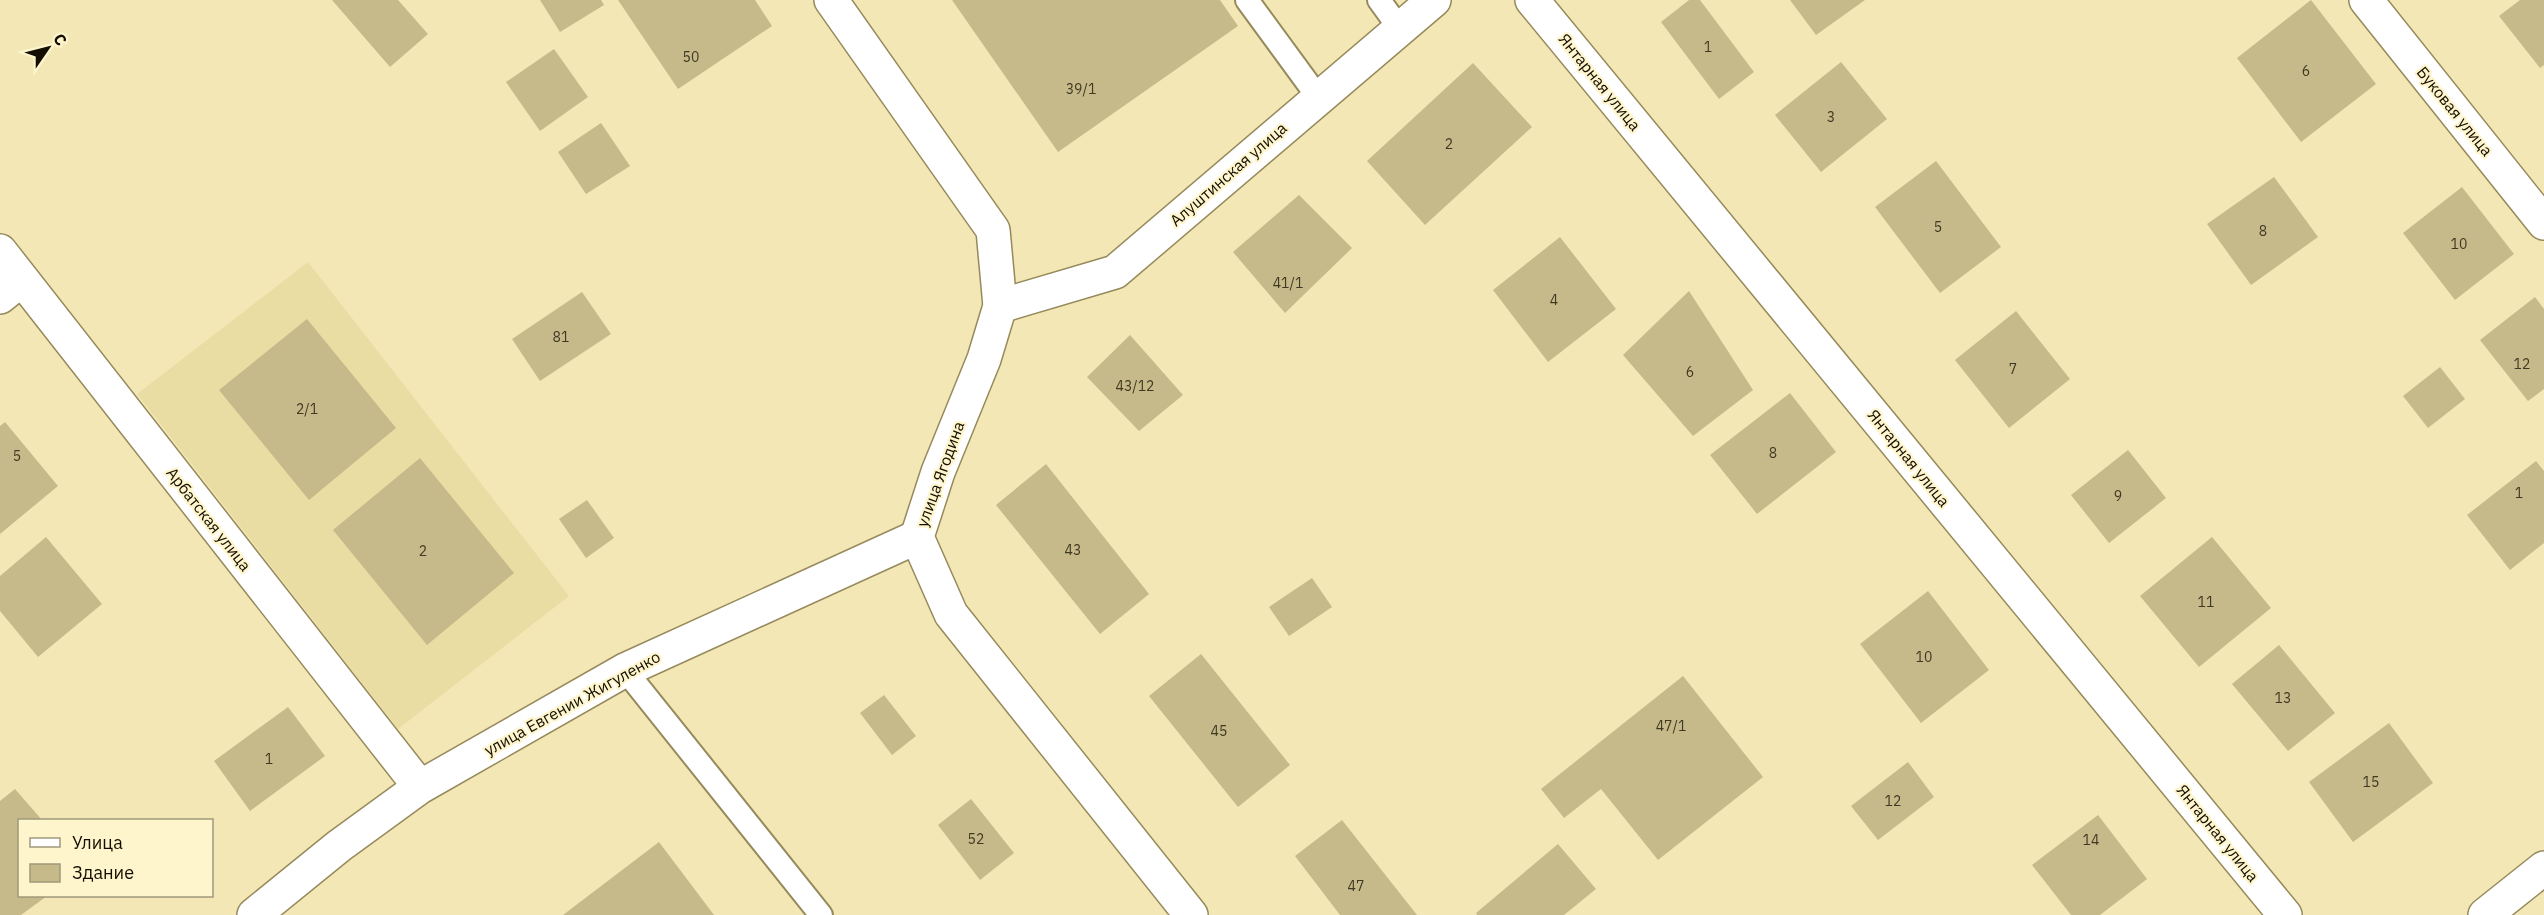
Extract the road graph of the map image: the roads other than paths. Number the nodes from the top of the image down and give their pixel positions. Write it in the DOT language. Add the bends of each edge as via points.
graph roads {
  1 [pos="831,0"];
  2 [pos="1247,0"];
  3 [pos="1379,0"];
  4 [pos="1434,0"];
  5 [pos="1532,0"];
  6 [pos="2366,0"];
  7 [pos="1400,29"];
  8 [pos="1318,97"];
  9 [pos="2544,223"];
  10 [pos="0,251"];
  11 [pos="11,289"];
  12 [pos="1000,306"];
  13 [pos="917,537"];
  14 [pos="625,670"];
  15 [pos="420,787"];
  16 [pos="2544,868"];
  17 [pos="254,915"];
  18 [pos="821,915"];
  19 [pos="1191,915"];
  20 [pos="2286,915"];
  21 [pos="2485,915"];
  1 -- 12 [label="street, улица Ягодина" via="993,230"];
  2 -- 8 [label="lane"];
  3 -- 7 [label="lane"];
  4 -- 7 [label="street, Алуштинская улица"];
  5 -- 20 [label="street, Янтарная улица"];
  6 -- 9 [label="street, Буковая улица"];
  7 -- 8 [label="street, Алуштинская улица"];
  8 -- 12 [label="street, Алуштинская улица" via="1115,272"];
  10 -- 11 [label="street, Арбатская улица"];
  11 -- 15 [label="street, Арбатская улица"];
  12 -- 13 [label="street, улица Ягодина"];
  13 -- 14 [label="street, улица Евгении Жигуленко"];
  13 -- 19 [label="street, улица Ягодина" via="951,614"];
  14 -- 15 [label="street, улица Евгении Жигуленко"];
  14 -- 18 [label="lane"];
  15 -- 17 [label="street, улица Евгении Жигуленко"];
  16 -- 21 [label="street"];
}
